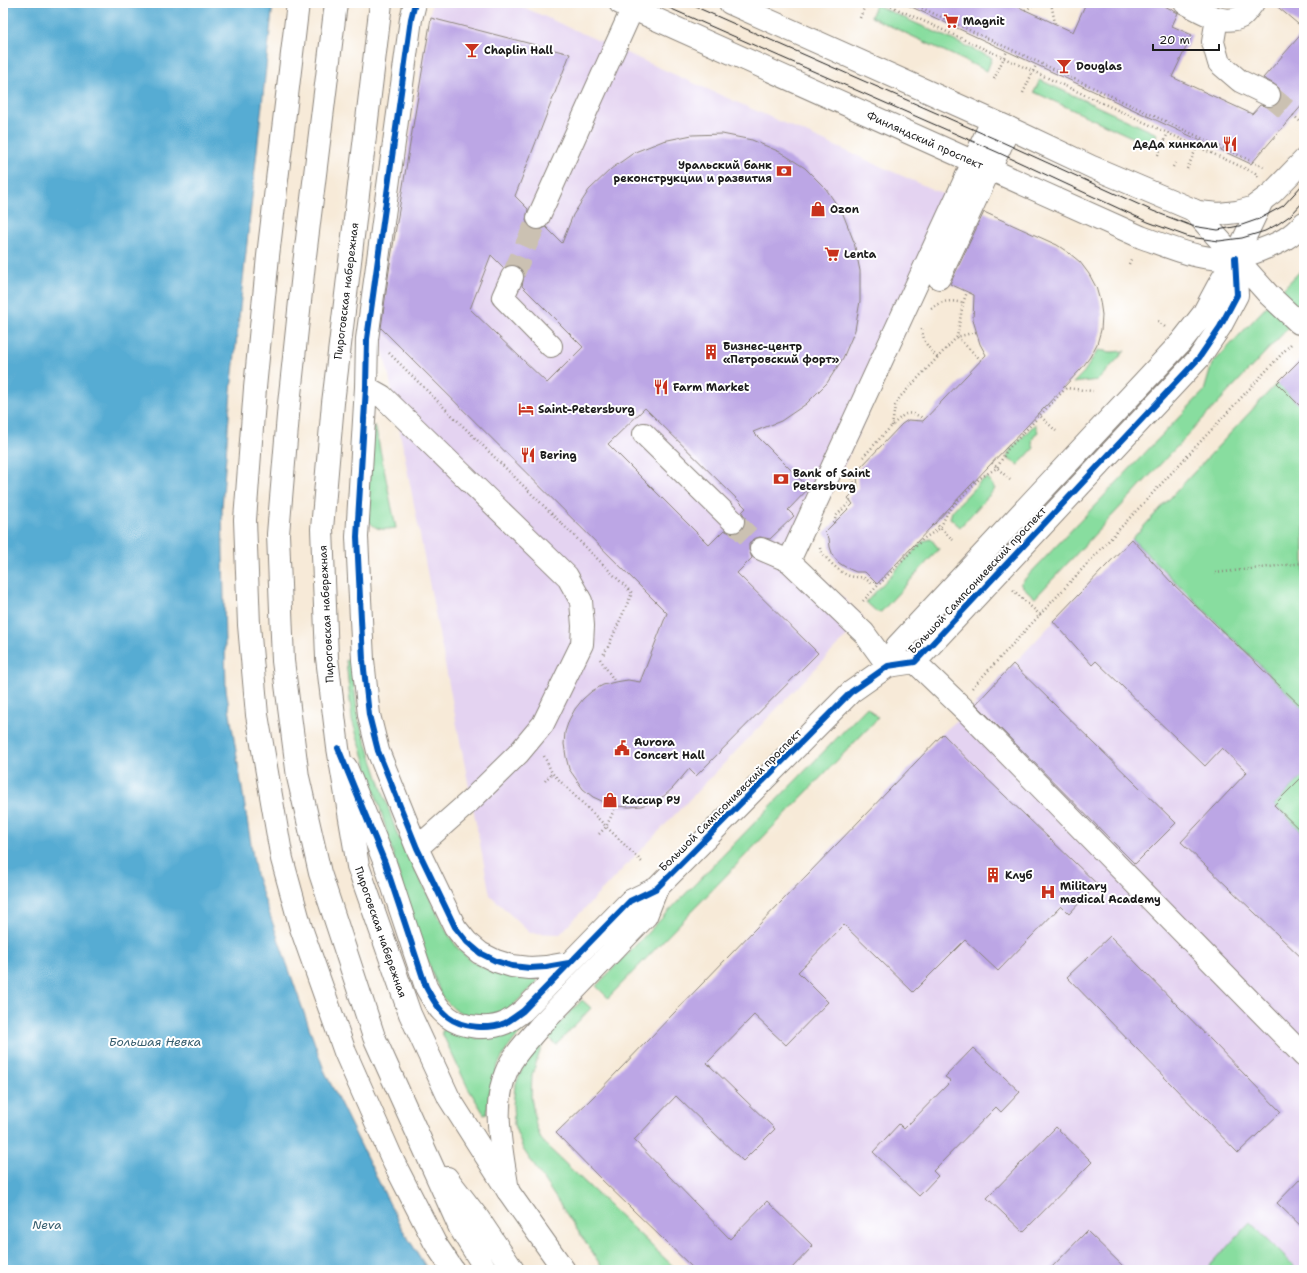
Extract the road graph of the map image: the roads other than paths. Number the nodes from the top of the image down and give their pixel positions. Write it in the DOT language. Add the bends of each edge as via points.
graph roads {
  1 [pos="298,3"];
  2 [pos="336,3"];
  3 [pos="381,3"];
  4 [pos="415,3"];
  5 [pos="730,3"];
  6 [pos="1185,3"];
  7 [pos="1253,3"];
  8 [pos="629,5"];
  9 [pos="1217,18"];
  10 [pos="1269,95"];
  11 [pos="1000,124"];
  12 [pos="1304,160"];
  13 [pos="981,165"];
  14 [pos="1262,202"];
  15 [pos="1193,210"];
  16 [pos="538,218"];
  17 [pos="1304,223"];
  18 [pos="1235,258"];
  19 [pos="512,277"];
  20 [pos="939,278"];
  21 [pos="1302,324"];
  22 [pos="551,346"];
  23 [pos="366,387"];
  24 [pos="644,434"];
  25 [pos="733,521"];
  26 [pos="761,549"];
  27 [pos="789,562"];
  28 [pos="915,662"];
  29 [pos="888,666"];
  30 [pos="338,748"];
  31 [pos="417,848"];
  32 [pos="658,888"];
  33 [pos="569,963"];
  34 [pos="1304,1056"];
  35 [pos="423,1147"];
  36 [pos="508,1191"];
  37 [pos="453,1270"];
  38 [pos="486,1270"];
  39 [pos="514,1270"];
  40 [pos="564,1270"];
  1 -- 37 [label="main road" via="268,256 245,520 249,625 257,715 282,859 301,928 348,1059 394,1163 435,1243"];
  2 -- 35 [label="main road" via="289,404 278,534 283,661 298,777 320,873 374,1037"];
  3 -- 30 [label="main road, Пироговская набережная" via="332,403 322,529 326,658"];
  4 -- 23 [label="main road" via="367,339"];
  5 -- 11 [label="main road"];
  6 -- 9 [label="main road"];
  7 -- 9 [label="main road" via="1241,16 1229,20"];
  8 -- 13 [label="main road, Финляндский проспект"];
  8 -- 16 [label="main road"];
  9 -- 10 [label="main road" via="1213,42 1219,63 1240,81"];
  11 -- 13 [label="main road"];
  11 -- 15 [label="main road"];
  12 -- 14 [label="main road"];
  13 -- 18 [label="main road, Финляндский проспект" via="1141,237 1193,255"];
  13 -- 20 [label="main road"];
  13 -- 27 [label="main road"];
  14 -- 15 [label="main road" via="1252,208 1228,213"];
  14 -- 18 [label="main road"];
  15 -- 18 [label="main road"];
  17 -- 18 [label="main road" via="1296,232 1277,244"];
  18 -- 21 [label="main road"];
  18 -- 28 [label="main road, Большой Сампсониевский проспект" via="1237,295 1199,358"];
  18 -- 29 [label="main road, Большой Сампсониевский проспект" via="1203,314 1182,342 897,646"];
  19 -- 22 [label="main road" via="503,297"];
  23 -- 31 [label="main road" via="357,537 362,660 369,715 378,751"];
  23 -- 31 [label="main road" via="382,396 567,576 581,600 582,644 543,724 514,758"];
  24 -- 25 [label="main road"];
  26 -- 27 [label="main road"];
  27 -- 29 [label="main road" via="864,633"];
  28 -- 29 [label="main road, Большой Сампсониевский проспект"];
  28 -- 34 [label="main road"];
  29 -- 32 [label="main road, Большой Сампсониевский проспект" via="851,692"];
  30 -- 33 [label="main road" via="385,863 426,987 435,1003 449,1017 467,1026 486,1027 504,1023 523,1011"];
  30 -- 36 [label="main road, Пироговская набережная" via="358,866 410,1014 449,1098"];
  31 -- 33 [label="main road" via="455,927 480,954 496,962 530,968"];
  32 -- 33 [label="main road" via="630,901"];
  32 -- 36 [label="main road" via="646,916 525,1042 511,1063 503,1082 499,1105 499,1126"];
  35 -- 38 [label="main road" via="460,1228"];
  35 -- 39 [label="main road"];
  36 -- 40 [label="main road, Пироговская набережная"];
}
